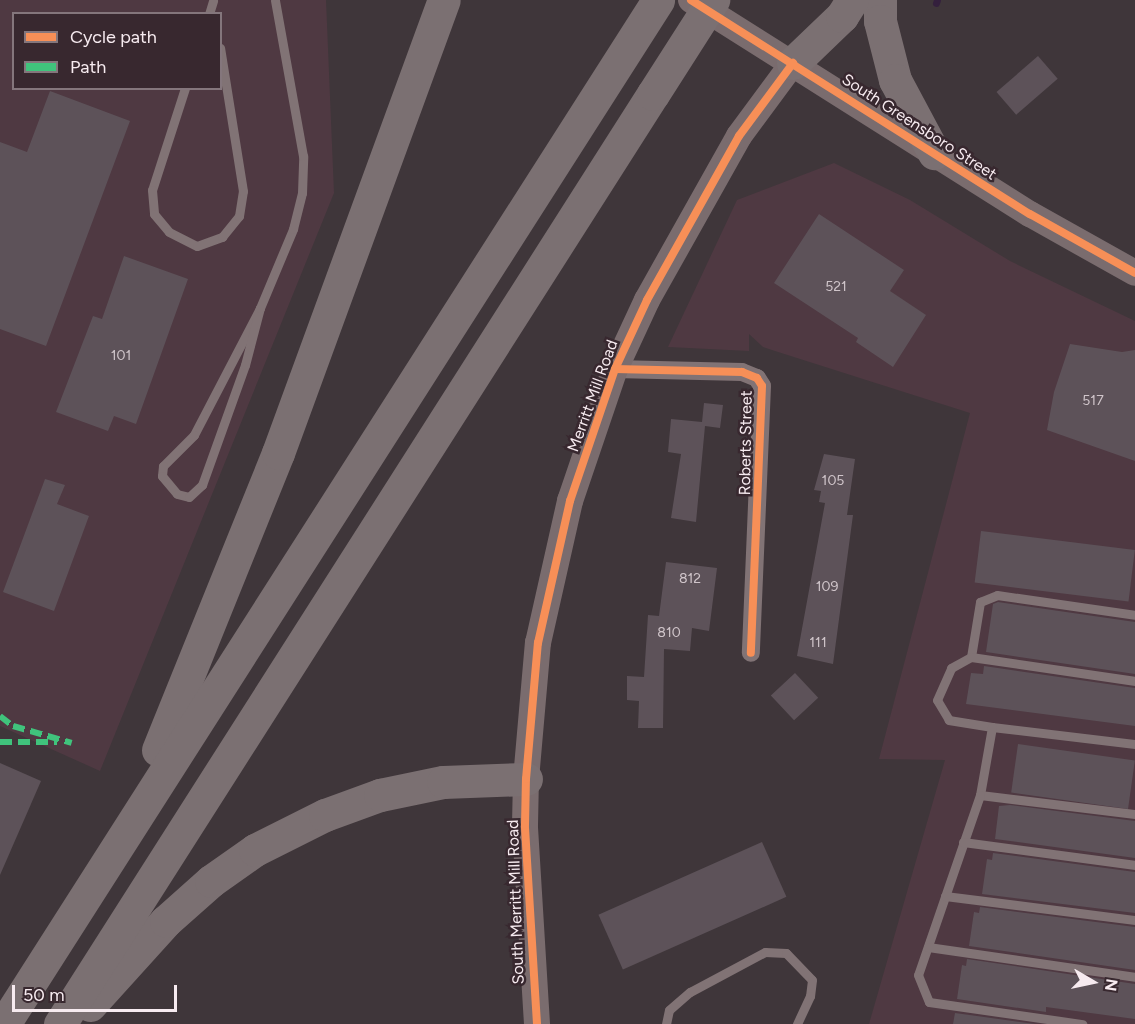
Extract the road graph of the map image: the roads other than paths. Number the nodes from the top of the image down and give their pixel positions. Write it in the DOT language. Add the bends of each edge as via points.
graph roads {
  1 [pos="275,0"];
  2 [pos="444,0"];
  3 [pos="658,0"];
  4 [pos="691,0"];
  5 [pos="713,0"];
  6 [pos="852,0"];
  7 [pos="880,0"];
  8 [pos="210,12"];
  9 [pos="215,12"];
  10 [pos="222,60"];
  11 [pos="793,63"];
  12 [pos="184,90"];
  13 [pos="934,153"];
  14 [pos="1135,273"];
  15 [pos="260,308"];
  16 [pos="615,369"];
  17 [pos="1135,615"];
  18 [pos="750,653"];
  19 [pos="971,657"];
  20 [pos="1135,681"];
  21 [pos="992,727"];
  22 [pos="1135,744"];
  23 [pos="526,779"];
  24 [pos="980,795"];
  25 [pos="1135,814"];
  26 [pos="963,842"];
  27 [pos="106,864"];
  28 [pos="1135,865"];
  29 [pos="945,897"];
  30 [pos="1135,920"];
  31 [pos="928,947"];
  32 [pos="1135,977"];
  33 [pos="4,1024"];
  34 [pos="60,1024"];
  35 [pos="73,1024"];
  36 [pos="537,1024"];
  37 [pos="666,1024"];
  38 [pos="796,1024"];
  39 [pos="1082,1024"];
  1 -- 15 [label="lane" via="303,156 302,193 293,229"];
  2 -- 27 [label="highway" via="212,624"];
  3 -- 27 [label="highway"];
  4 -- 11 [label="street, South Greensboro Street"];
  5 -- 34 [label="highway, bridge"];
  6 -- 11 [label="highway" via="842,16"];
  7 -- 13 [label="highway" via="880,21 895,80"];
  8 -- 9 [label="lane" via="213,1"];
  10 -- 12 [label="lane" via="243,191 239,216 222,237 197,246 169,232 154,214 153,198"];
  11 -- 13 [label="street, South Greensboro Street"];
  11 -- 16 [label="street, Merritt Mill Road" via="739,136 677,241"];
  13 -- 14 [label="street, South Greensboro Street" via="1030,214"];
  15 -- 15 [label="lane" via="194,435 163,466 164,482 177,494 189,497 202,485 245,365"];
  16 -- 18 [label="street, Roberts Street" via="742,372 757,378 762,386"];
  16 -- 23 [label="street, Merritt Mill Road" via="570,501 554,567 538,643"];
  17 -- 19 [label="lane" via="997,596 980,602"];
  19 -- 20 [label="lane"];
  19 -- 21 [label="lane" via="951,668 938,700 949,720"];
  21 -- 22 [label="lane"];
  21 -- 24 [label="lane"];
  23 -- 35 [label="highway" via="443,782 380,795 325,815 255,850 166,921"];
  23 -- 36 [label="street, South Merritt Mill Road" via="526,848"];
  24 -- 25 [label="lane"];
  24 -- 26 [label="lane"];
  26 -- 28 [label="lane"];
  26 -- 29 [label="lane"];
  27 -- 33 [label="highway"];
  29 -- 30 [label="lane"];
  29 -- 31 [label="lane"];
  31 -- 32 [label="lane"];
  31 -- 39 [label="lane" via="918,975 929,1002"];
  37 -- 38 [label="lane" via="669,1010 690,992 765,952 786,953 812,980 810,996"];
}
